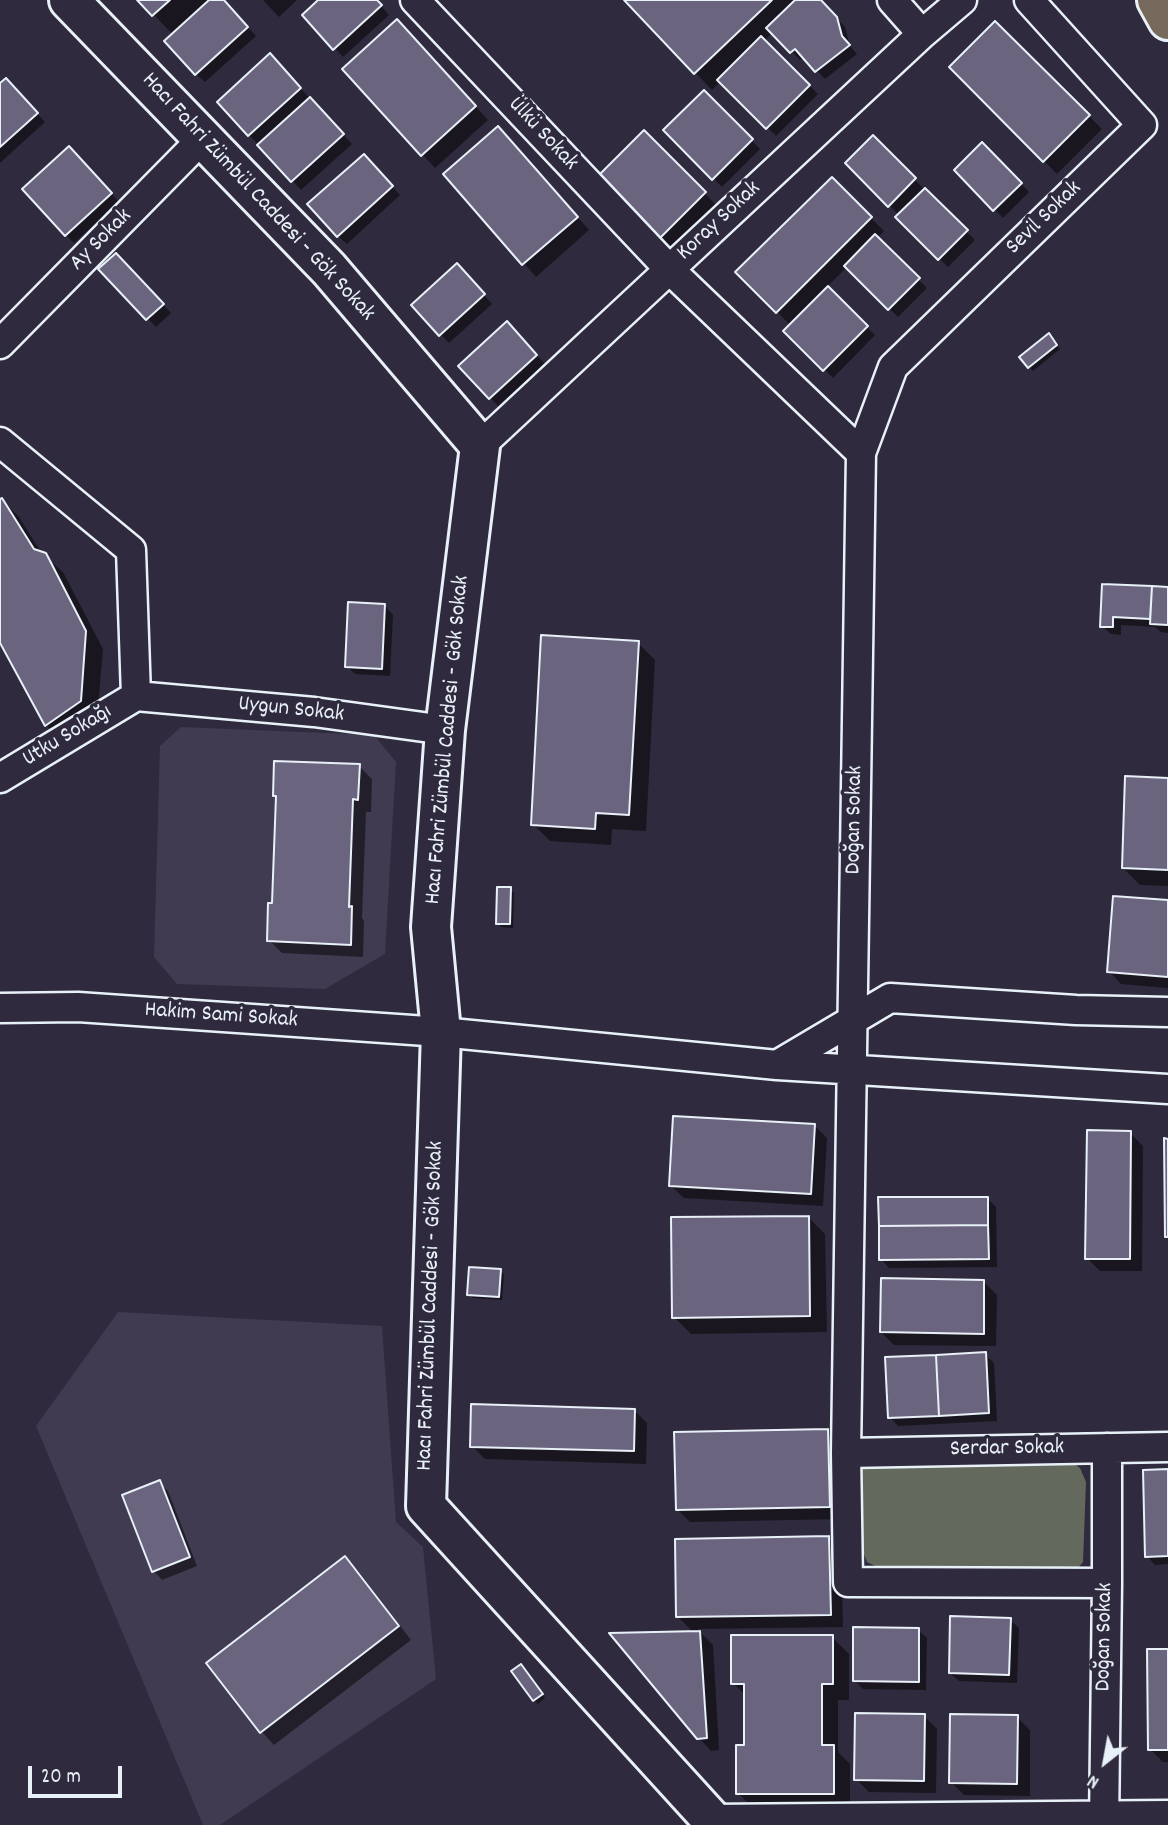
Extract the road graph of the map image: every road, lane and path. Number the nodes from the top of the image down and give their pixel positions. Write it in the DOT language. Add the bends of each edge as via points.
graph roads {
  1 [pos="69,0"];
  2 [pos="415,0"];
  3 [pos="891,0"];
  4 [pos="962,0"];
  5 [pos="1029,0"];
  6 [pos="1157,0"];
  7 [pos="1168,20"];
  8 [pos="922,34"];
  9 [pos="203,138"];
  10 [pos="669,269"];
  11 [pos="0,344"];
  12 [pos="0,442"];
  13 [pos="480,446"];
  14 [pos="861,453"];
  15 [pos="136,696"];
  16 [pos="445,730"];
  17 [pos="0,778"];
  18 [pos="0,1008"];
  19 [pos="1168,1012"];
  20 [pos="854,1020"];
  21 [pos="441,1032"];
  22 [pos="777,1065"];
  23 [pos="853,1070"];
  24 [pos="1168,1089"];
  25 [pos="1168,1447"];
  26 [pos="1107,1448"];
  27 [pos="846,1453"];
  28 [pos="1107,1583"];
  29 [pos="1168,1815"];
  30 [pos="1104,1821"];
  31 [pos="711,1822"];
  1 -- 9 [label="street, Hacı Fahri Zümbül Caddesi - Gök Sokak"];
  2 -- 10 [label="street, Ülkü Sokak"];
  3 -- 8 [label="street"];
  4 -- 8 [label="street, Koray Sokak"];
  5 -- 14 [label="street, Sevil Sokak" via="1142,125 893,367"];
  6 -- 7 [label="main road"];
  8 -- 10 [label="street, Koray Sokak"];
  9 -- 11 [label="street, Ay Sokak"];
  9 -- 13 [label="street, Hacı Fahri Zümbül Caddesi - Gök Sokak" via="329,269"];
  10 -- 13 [label="street, Koray Sokak"];
  10 -- 14 [label="street"];
  12 -- 15 [label="street" via="131,550"];
  13 -- 16 [label="street, Hacı Fahri Zümbül Caddesi - Gök Sokak"];
  14 -- 20 [label="street, Doğan Sokak"];
  15 -- 16 [label="street, Uygun Sokak" via="314,712"];
  15 -- 17 [label="street, Utku Sokağı"];
  16 -- 21 [label="street, Hacı Fahri Zümbül Caddesi - Gök Sokak" via="431,927"];
  18 -- 21 [label="street, Hakim Sami Sokak" via="78,1007"];
  19 -- 20 [label="street" via="890,998"];
  20 -- 22 [label="street"];
  20 -- 23 [label="street, Doğan Sokak"];
  21 -- 22 [label="street, Hakim Sami Sokak"];
  21 -- 31 [label="street, Hacı Fahri Zümbül Caddesi - Gök Sokak" via="426,1506"];
  22 -- 23 [label="street, Hakim Sami Sokak"];
  23 -- 24 [label="street, Hakim Sami Sokak"];
  23 -- 27 [label="street, Doğan Sokak"];
  25 -- 26 [label="street, Serdar Sokak"];
  26 -- 27 [label="street, Serdar Sokak"];
  26 -- 28 [label="street, Doğan Sokak"];
  27 -- 28 [label="street, Doğan Sokak" via="848,1582"];
  28 -- 30 [label="street, Doğan Sokak"];
  29 -- 30 [label="street"];
  30 -- 31 [label="street"];
}
